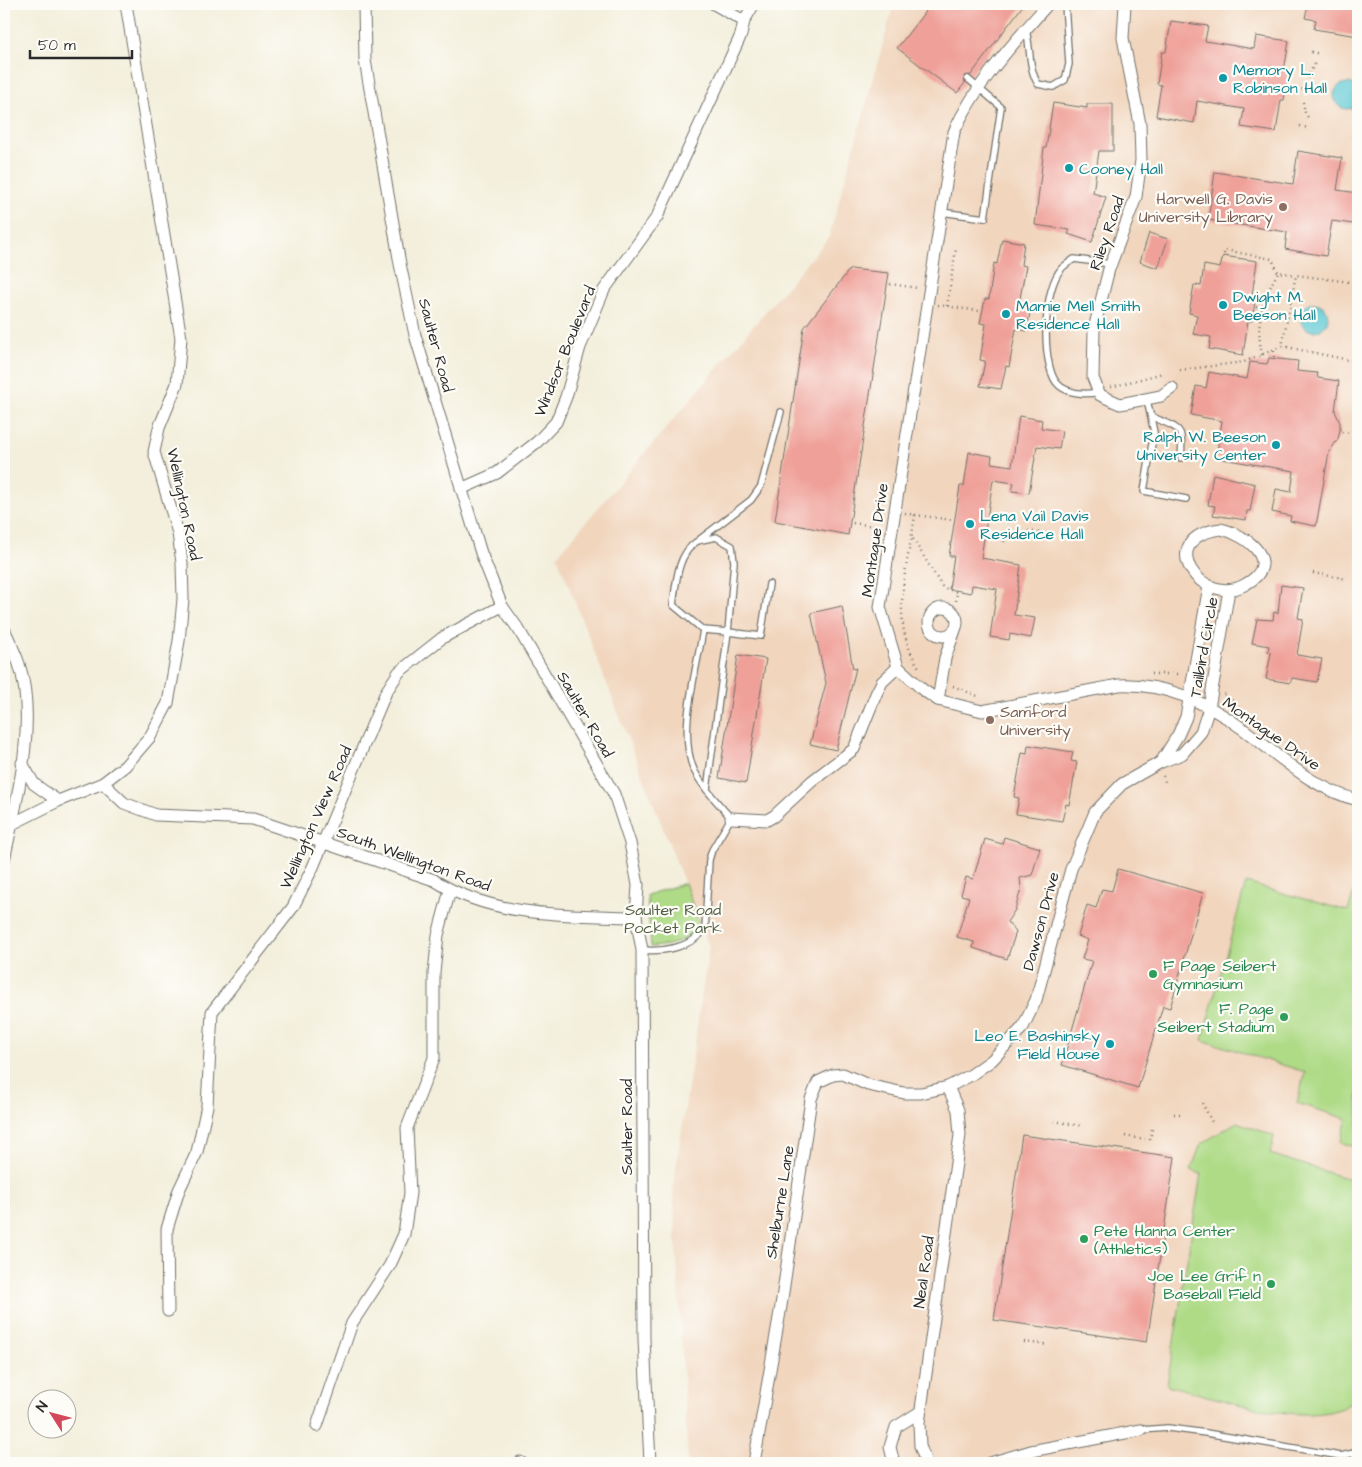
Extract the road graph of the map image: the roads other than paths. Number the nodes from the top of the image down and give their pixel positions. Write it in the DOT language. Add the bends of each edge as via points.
graph roads {
  1 [pos="126,4"];
  2 [pos="364,4"];
  3 [pos="714,4"];
  4 [pos="754,4"];
  5 [pos="1048,4"];
  6 [pos="1065,4"];
  7 [pos="1125,4"];
  8 [pos="744,21"];
  9 [pos="1026,30"];
  10 [pos="968,79"];
  11 [pos="979,87"];
  12 [pos="941,211"];
  13 [pos="1111,264"];
  14 [pos="1172,388"];
  15 [pos="1100,393"];
  16 [pos="1147,400"];
  17 [pos="781,412"];
  18 [pos="1151,416"];
  19 [pos="1181,458"];
  20 [pos="461,490"];
  21 [pos="1186,499"];
  22 [pos="698,541"];
  23 [pos="768,584"];
  24 [pos="1209,586"];
  25 [pos="1229,590"];
  26 [pos="502,606"];
  27 [pos="4,629"];
  28 [pos="704,630"];
  29 [pos="955,630"];
  30 [pos="728,632"];
  31 [pos="933,632"];
  32 [pos="945,658"];
  33 [pos="898,667"];
  34 [pos="938,700"];
  35 [pos="1190,700"];
  36 [pos="1209,708"];
  37 [pos="22,762"];
  38 [pos="1161,762"];
  39 [pos="103,783"];
  40 [pos="707,790"];
  41 [pos="1358,800"];
  42 [pos="58,801"];
  43 [pos="731,818"];
  44 [pos="14,823"];
  45 [pos="324,842"];
  46 [pos="4,860"];
  47 [pos="450,890"];
  48 [pos="636,917"];
  49 [pos="642,950"];
  50 [pos="948,1087"];
  51 [pos="168,1311"];
  52 [pos="920,1412"];
  53 [pos="318,1426"];
  54 [pos="1141,1430"];
  55 [pos="1358,1452"];
  56 [pos="650,1463"];
  57 [pos="754,1463"];
  58 [pos="894,1463"];
  59 [pos="926,1463"];
  60 [pos="990,1463"];
  1 -- 39 [label="street, Wellington Road" via="180,338 177,384 159,428 154,452 178,533 183,599 168,703 150,737 126,766"];
  2 -- 20 [label="street, Saulter Road" via="365,60 400,264 415,335"];
  3 -- 8 [label="street"];
  4 -- 8 [label="street, Windsor Boulevard"];
  5 -- 9 [label="street, Montague Drive"];
  6 -- 9 [label="lane" via="1069,64 1065,80 1052,87 1038,84 1032,74 1031,47"];
  7 -- 13 [label="street, Riley Road" via="1123,38 1140,124 1141,160 1136,196"];
  8 -- 20 [label="street, Windsor Boulevard" via="741,36 657,217 604,290 580,347 556,422 537,442 497,473"];
  9 -- 11 [label="street, Montague Drive"];
  10 -- 11 [label="lane"];
  11 -- 12 [label="street, Montague Drive" via="954,132"];
  11 -- 12 [label="lane" via="1001,107 985,218"];
  12 -- 33 [label="street, Montague Drive" via="880,606"];
  13 -- 15 [label="street, Riley Road" via="1094,329 1092,378"];
  13 -- 15 [label="lane" via="1074,259 1061,269 1052,285 1046,324 1048,368 1057,384 1074,393"];
  14 -- 16 [label="street"];
  15 -- 16 [label="street" via="1120,404"];
  16 -- 18 [label="lane"];
  17 -- 22 [label="lane" via="761,486 751,500"];
  18 -- 19 [label="lane" via="1180,430 1183,435"];
  18 -- 21 [label="lane" via="1154,432 1144,491"];
  20 -- 26 [label="street, Saulter Road"];
  22 -- 28 [label="lane" via="687,551 677,576 673,605"];
  22 -- 30 [label="lane" via="716,537 732,546 734,562"];
  23 -- 30 [label="lane" via="761,636"];
  24 -- 25 [label="street, Tailbird Circle"];
  24 -- 25 [label="street, Tailbird Circle" via="1187,566 1187,552 1190,544 1203,534 1221,529 1252,543 1261,555 1262,563 1251,582"];
  24 -- 35 [label="street, Tailbird Circle"];
  25 -- 36 [label="street, Tailbird Circle"];
  26 -- 45 [label="street, Wellington View Road" via="442,638 399,672 386,692"];
  26 -- 48 [label="street, Saulter Road" via="614,794 630,843 638,885"];
  27 -- 37 [label="street" via="20,665 27,715"];
  28 -- 30 [label="lane"];
  28 -- 40 [label="lane" via="691,700 687,746 694,769"];
  29 -- 31 [label="street" via="947,636"];
  29 -- 31 [label="street" via="958,623 956,614 944,607 934,610 929,618"];
  29 -- 32 [label="street"];
  30 -- 40 [label="lane"];
  31 -- 32 [label="street"];
  32 -- 34 [label="street"];
  33 -- 34 [label="street, Montague Drive"];
  33 -- 43 [label="street" via="882,682 854,749 767,820"];
  34 -- 35 [label="street, Montague Drive" via="982,711 1119,685 1141,684 1166,689"];
  35 -- 36 [label="street, Montague Drive"];
  35 -- 38 [label="street, Dawson Drive" via="1178,735"];
  36 -- 38 [label="street, Dawson Drive" via="1201,732 1191,745 1182,754"];
  36 -- 41 [label="street, Montague Drive" via="1242,728 1303,776"];
  37 -- 42 [label="street" via="34,784"];
  37 -- 44 [label="street"];
  38 -- 50 [label="street, Dawson Drive" via="1122,784 1092,817 1071,869 1036,1000 1023,1027 992,1060"];
  39 -- 42 [label="street, Wellington Road"];
  39 -- 45 [label="street, South Wellington Road" via="124,803 156,815 253,819"];
  40 -- 43 [label="lane"];
  42 -- 44 [label="street, Wellington Road"];
  43 -- 49 [label="lane" via="709,860 705,929 685,945 654,952"];
  44 -- 46 [label="street"];
  45 -- 47 [label="street, South Wellington Road" via="434,880"];
  45 -- 51 [label="street, Wellington View Road" via="293,907 212,1012 208,1106 197,1152 179,1190 167,1229"];
  47 -- 48 [label="street, South Wellington Road" via="496,906 553,915"];
  47 -- 53 [label="street" via="438,935 434,973 434,1058 407,1128 410,1193 404,1234 390,1265 352,1323"];
  48 -- 49 [label="street, Saulter Road"];
  49 -- 56 [label="street, Saulter Road" via="644,1339"];
  50 -- 52 [label="street, Neal Road" via="958,1110 960,1134"];
  50 -- 57 [label="street, Shelburne Lane" via="921,1093 892,1092 843,1074 818,1082 811,1099"];
  52 -- 58 [label="street" via="896,1427 890,1447"];
  52 -- 59 [label="street, Neal Road" via="920,1446"];
  54 -- 55 [label="lane" via="1168,1428 1340,1456"];
  54 -- 60 [label="street" via="1031,1451"];
}
